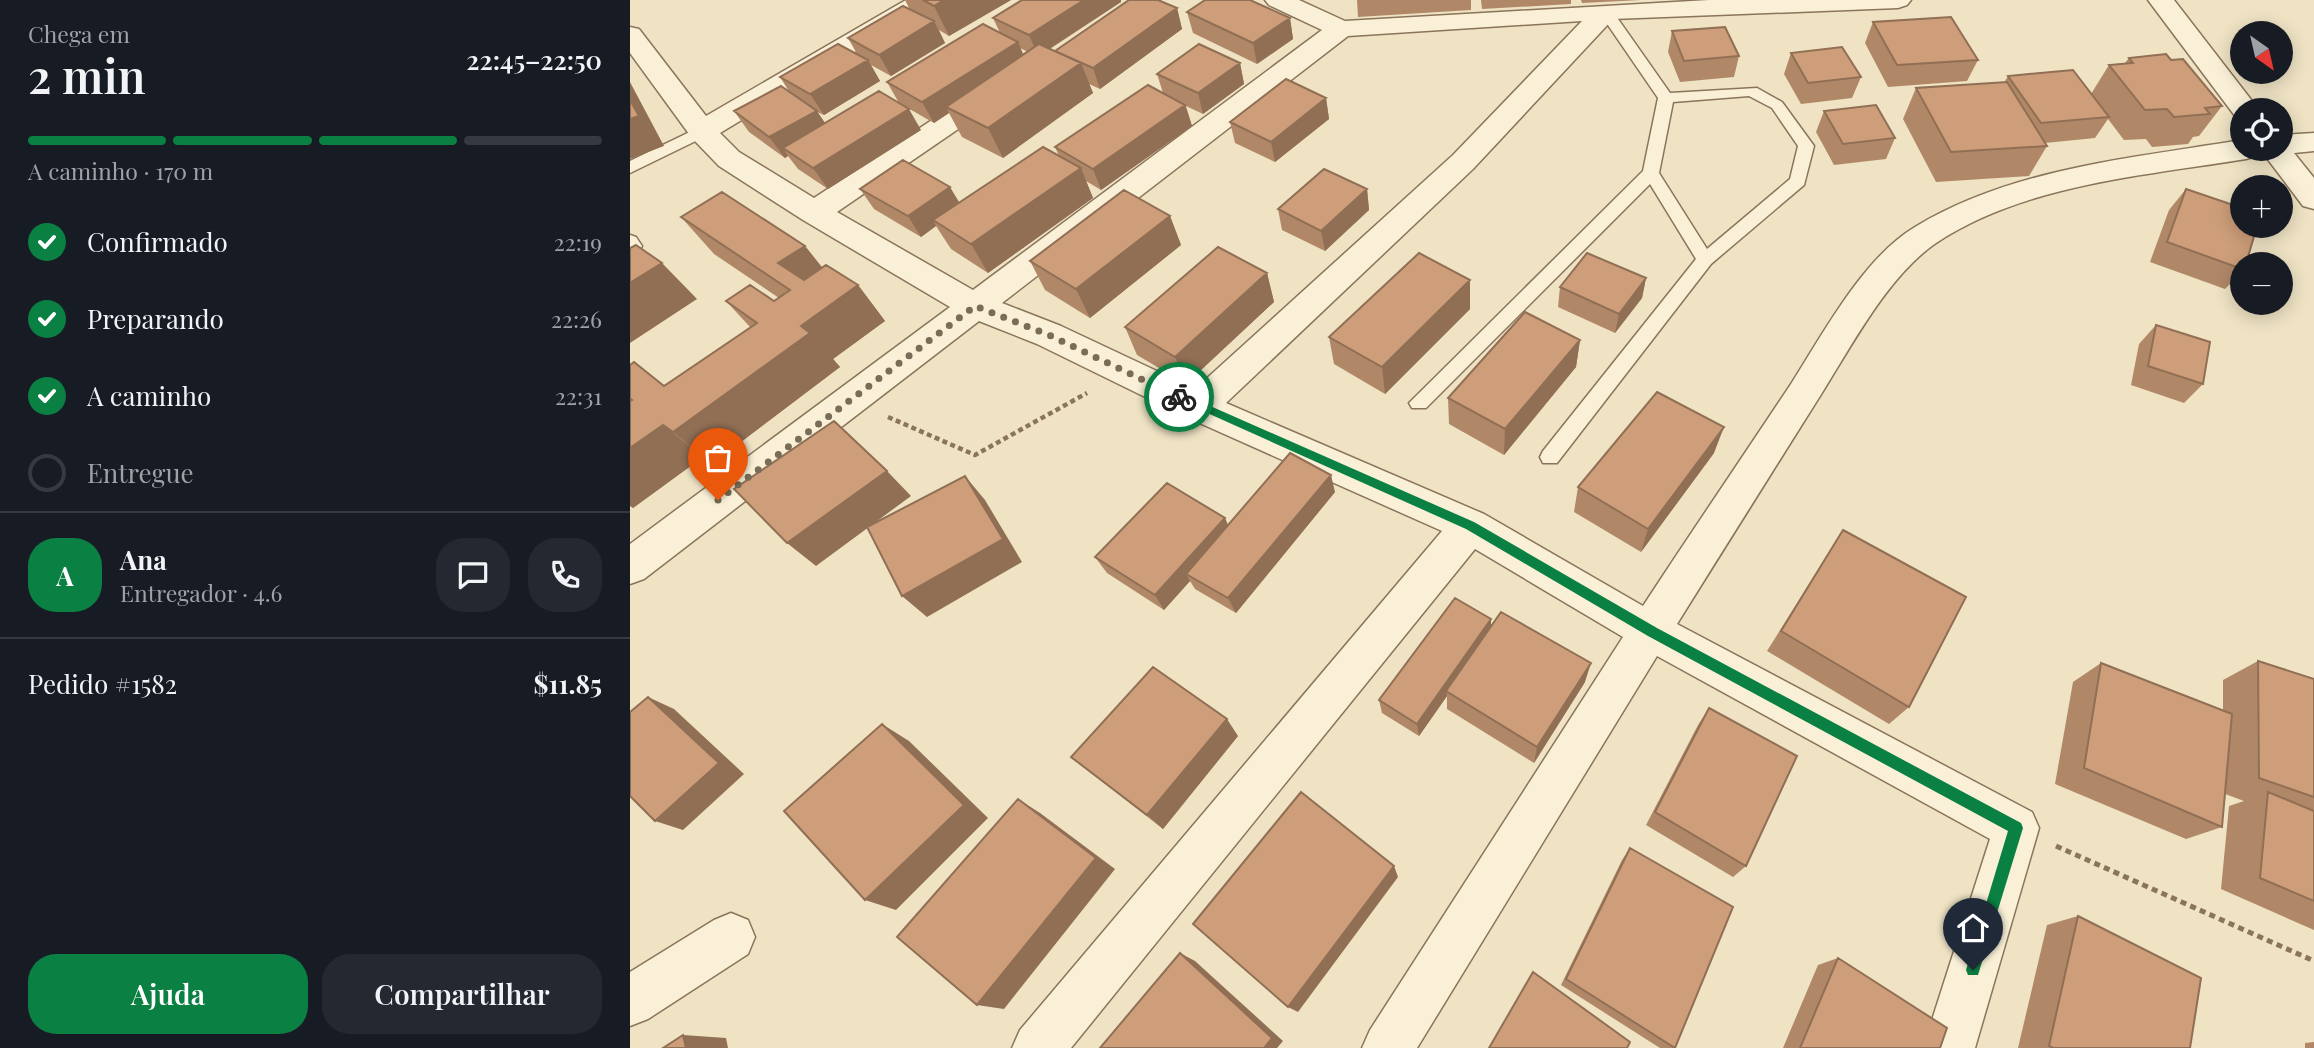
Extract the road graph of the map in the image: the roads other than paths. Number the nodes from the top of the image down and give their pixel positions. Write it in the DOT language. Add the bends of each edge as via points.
graph roads {
  1 [pos="924,0"];
  2 [pos="1278,0"];
  3 [pos="1898,0"];
  4 [pos="2161,0"];
  5 [pos="1606,12"];
  6 [pos="1341,29"];
  7 [pos="630,35"];
  8 [pos="1018,76"];
  9 [pos="1666,98"];
  10 [pos="2236,98"];
  11 [pos="702,131"];
  12 [pos="2314,142"];
  13 [pos="2293,143"];
  14 [pos="2230,152"];
  15 [pos="2284,161"];
  16 [pos="630,168"];
  17 [pos="1651,173"];
  18 [pos="2314,199"];
  19 [pos="814,213"];
  20 [pos="630,241"];
  21 [pos="630,253"];
  22 [pos="1705,260"];
  23 [pos="975,306"];
  24 [pos="1419,403"];
  25 [pos="1199,407"];
  26 [pos="1550,457"];
  27 [pos="1470,526"];
  28 [pos="630,567"];
  29 [pos="1652,632"];
  30 [pos="731,937"];
  31 [pos="630,1001"];
  32 [pos="1038,1048"];
  33 [pos="1388,1048"];
  34 [pos="1949,1048"];
  1 -- 11 [label="street"];
  2 -- 6 [label="street"];
  3 -- 5 [label="street"];
  4 -- 10 [label="street"];
  5 -- 6 [label="street"];
  5 -- 9 [label="lane"];
  5 -- 25 [label="street" via="1463,162"];
  6 -- 23 [label="street"];
  7 -- 11 [label="street"];
  8 -- 19 [label="street"];
  9 -- 17 [label="lane"];
  9 -- 22 [label="lane" via="1752,91 1777,105 1806,146 1798,181"];
  11 -- 16 [label="lane"];
  11 -- 19 [label="street" via="729,159"];
  12 -- 13 [label="street"];
  14 -- 29 [label="street" via="2008,198 1963,213 1921,237 1856,316"];
  15 -- 18 [label="street"];
  17 -- 22 [label="lane"];
  17 -- 24 [label="lane"];
  19 -- 23 [label="street"];
  20 -- 21 [label="lane"];
  22 -- 26 [label="lane"];
  23 -- 25 [label="street"];
  23 -- 28 [label="street"];
  25 -- 27 [label="street"];
  27 -- 29 [label="street"];
  27 -- 32 [label="street"];
  29 -- 33 [label="street"];
  29 -- 34 [label="street" via="2016,828"];
  30 -- 31 [label="street"];
}
